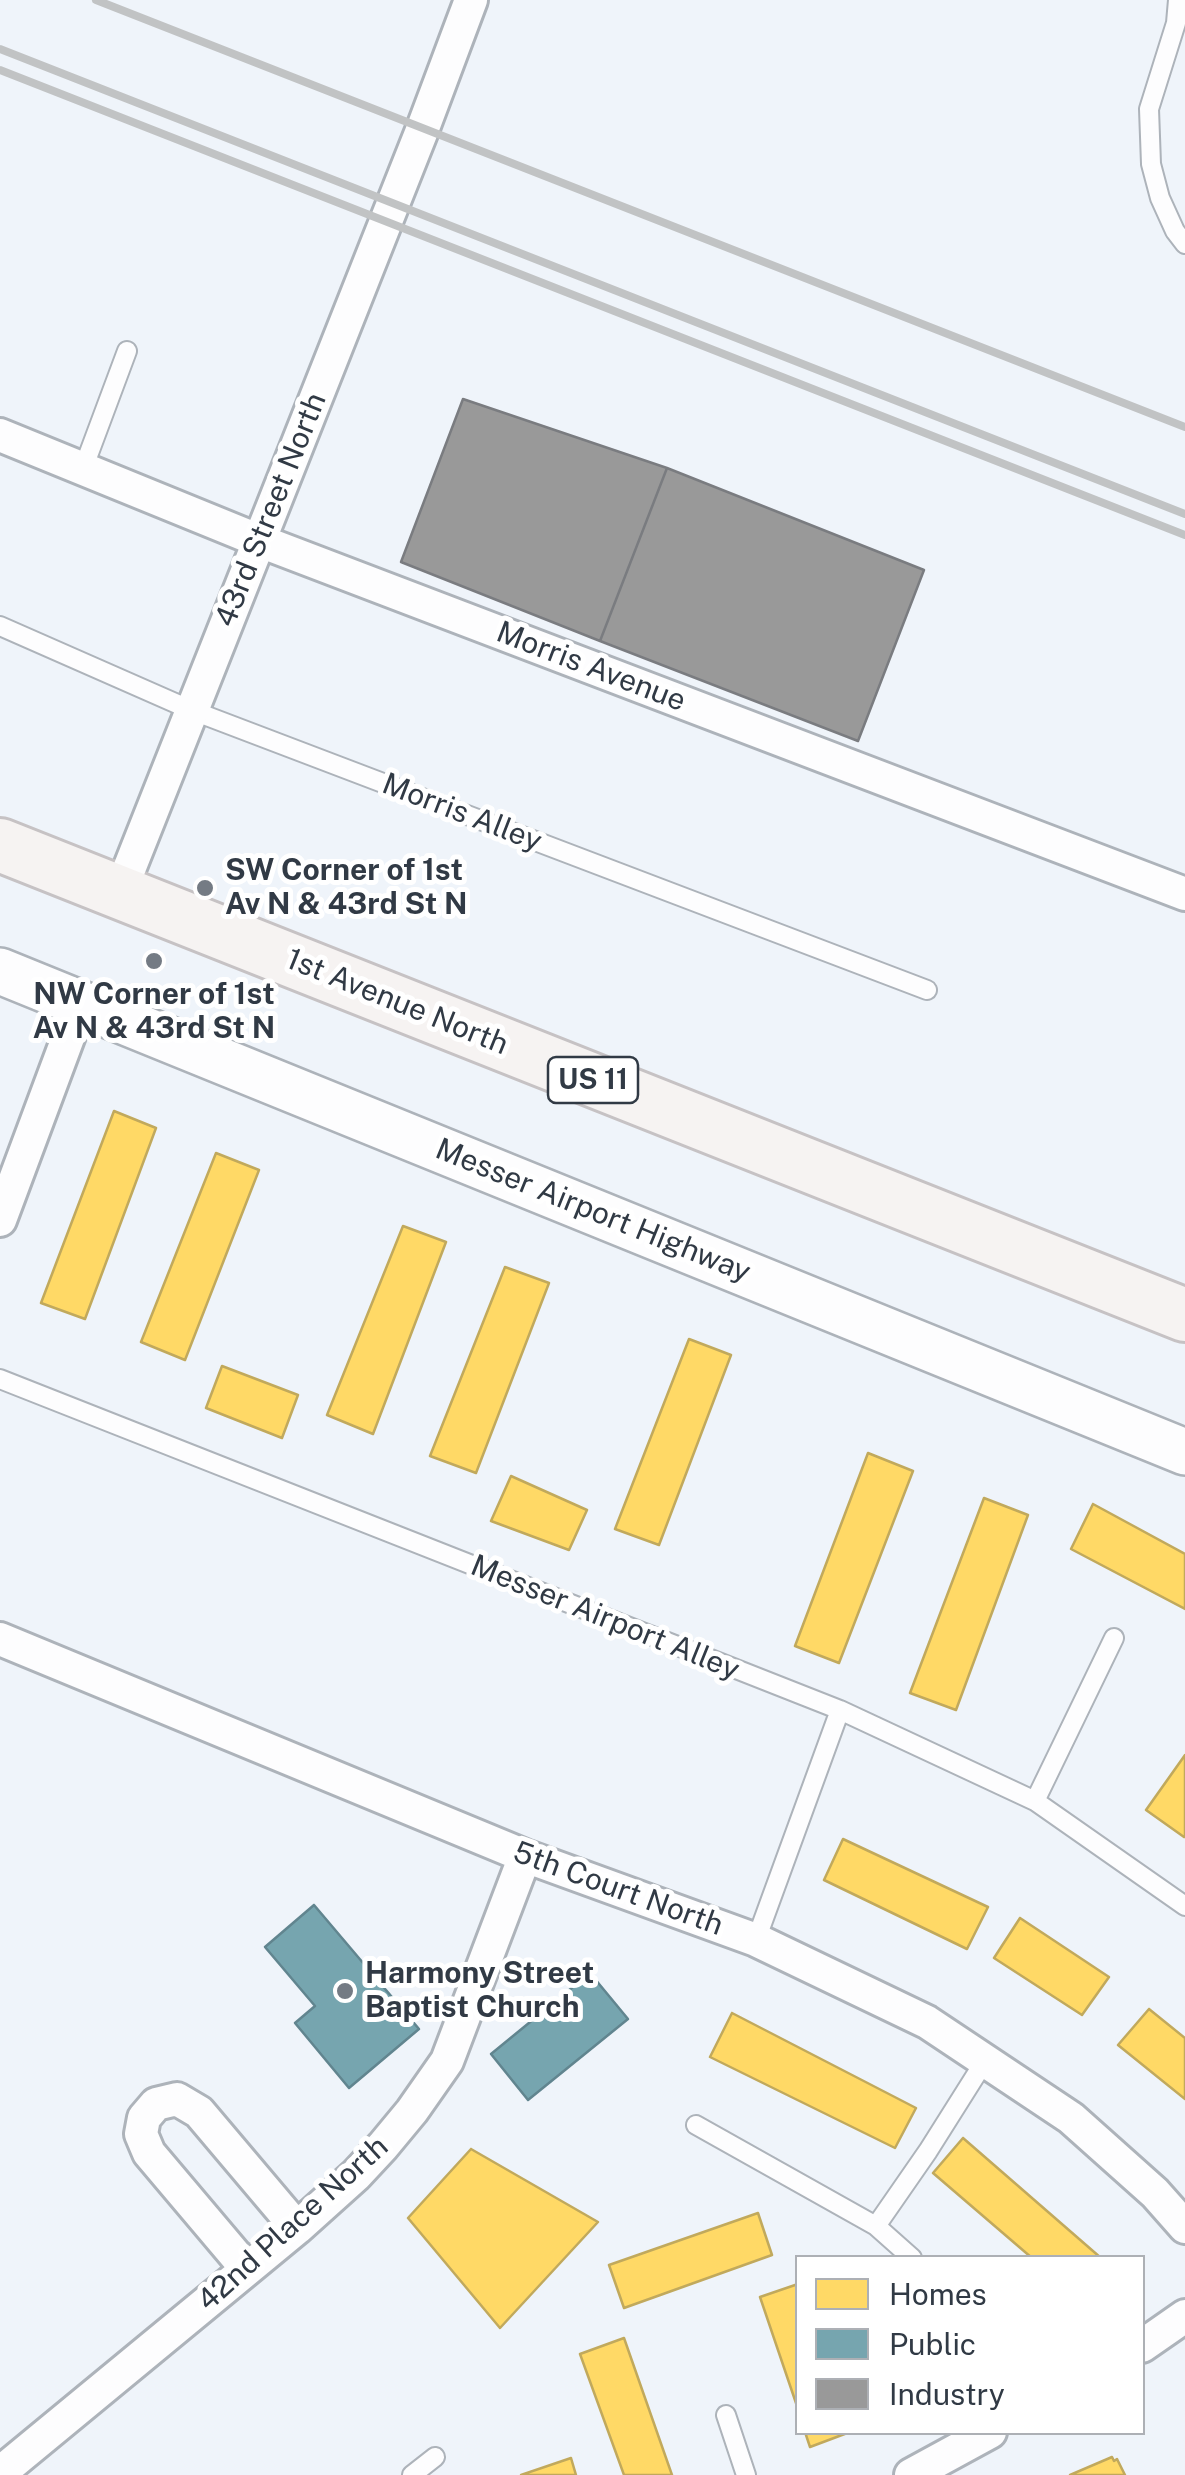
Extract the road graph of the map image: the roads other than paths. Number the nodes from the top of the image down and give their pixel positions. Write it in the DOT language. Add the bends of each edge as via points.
graph roads {
  1 [pos="471,0"];
  2 [pos="1178,0"];
  3 [pos="1185,244"];
  4 [pos="128,351"];
  5 [pos="0,435"];
  6 [pos="84,469"];
  7 [pos="260,541"];
  8 [pos="0,626"];
  9 [pos="192,710"];
  10 [pos="0,845"];
  11 [pos="120,892"];
  12 [pos="1185,894"];
  13 [pos="0,971"];
  14 [pos="928,990"];
  15 [pos="82,1002"];
  16 [pos="0,1220"];
  17 [pos="1185,1315"];
  18 [pos="0,1379"];
  19 [pos="1185,1452"];
  20 [pos="1114,1638"];
  21 [pos="0,1639"];
  22 [pos="840,1710"];
  23 [pos="1035,1801"];
  24 [pos="525,1856"];
  25 [pos="1185,1906"];
  26 [pos="756,1940"];
  27 [pos="986,2059"];
  28 [pos="696,2125"];
  29 [pos="876,2226"];
  30 [pos="1185,2227"];
  31 [pos="297,2228"];
  32 [pos="909,2255"];
  33 [pos="247,2269"];
  34 [pos="1185,2316"];
  35 [pos="1145,2344"];
  36 [pos="726,2414"];
  37 [pos="984,2435"];
  38 [pos="435,2457"];
  39 [pos="0,2473"];
  40 [pos="412,2475"];
  41 [pos="746,2475"];
  42 [pos="911,2475"];
  1 -- 7 [label="street, 43rd Street North"];
  2 -- 3 [label="lane" via="1149,109 1160,198"];
  4 -- 6 [label="lane"];
  5 -- 6 [label="street, Morris Avenue"];
  6 -- 7 [label="street, Morris Avenue"];
  7 -- 9 [label="street, 43rd Street North"];
  7 -- 12 [label="street, Morris Avenue"];
  8 -- 9 [label="lane, Morris Alley"];
  9 -- 11 [label="street, 43rd Street North"];
  9 -- 14 [label="lane, Morris Alley"];
  10 -- 11 [label="main road, 1st Avenue North / US 11"];
  11 -- 17 [label="main road, 1st Avenue North / US 11"];
  13 -- 15 [label="main road, Messer Airport Highway"];
  15 -- 16 [label="street"];
  15 -- 19 [label="main road, Messer Airport Highway"];
  18 -- 22 [label="lane, Messer Airport Alley"];
  20 -- 23 [label="lane"];
  21 -- 24 [label="street, 5th Court North"];
  22 -- 23 [label="lane, Messer Airport Alley"];
  22 -- 26 [label="lane"];
  23 -- 25 [label="lane, Messer Airport Alley"];
  24 -- 26 [label="street, 5th Court North"];
  24 -- 31 [label="street, 42nd Place North" via="446,2061 383,2146"];
  26 -- 27 [label="street, 5th Court North" via="928,2022"];
  27 -- 29 [label="lane"];
  27 -- 30 [label="street, 5th Court North" via="1071,2118"];
  28 -- 29 [label="lane"];
  29 -- 32 [label="lane"];
  31 -- 33 [label="street, 42nd Place North"];
  31 -- 33 [label="street" via="199,2112 176,2099 156,2104 141,2134 149,2153"];
  33 -- 39 [label="street, 42nd Place North"];
  34 -- 35 [label="street"];
  36 -- 41 [label="lane"];
  37 -- 42 [label="street"];
  38 -- 40 [label="lane"];
}
